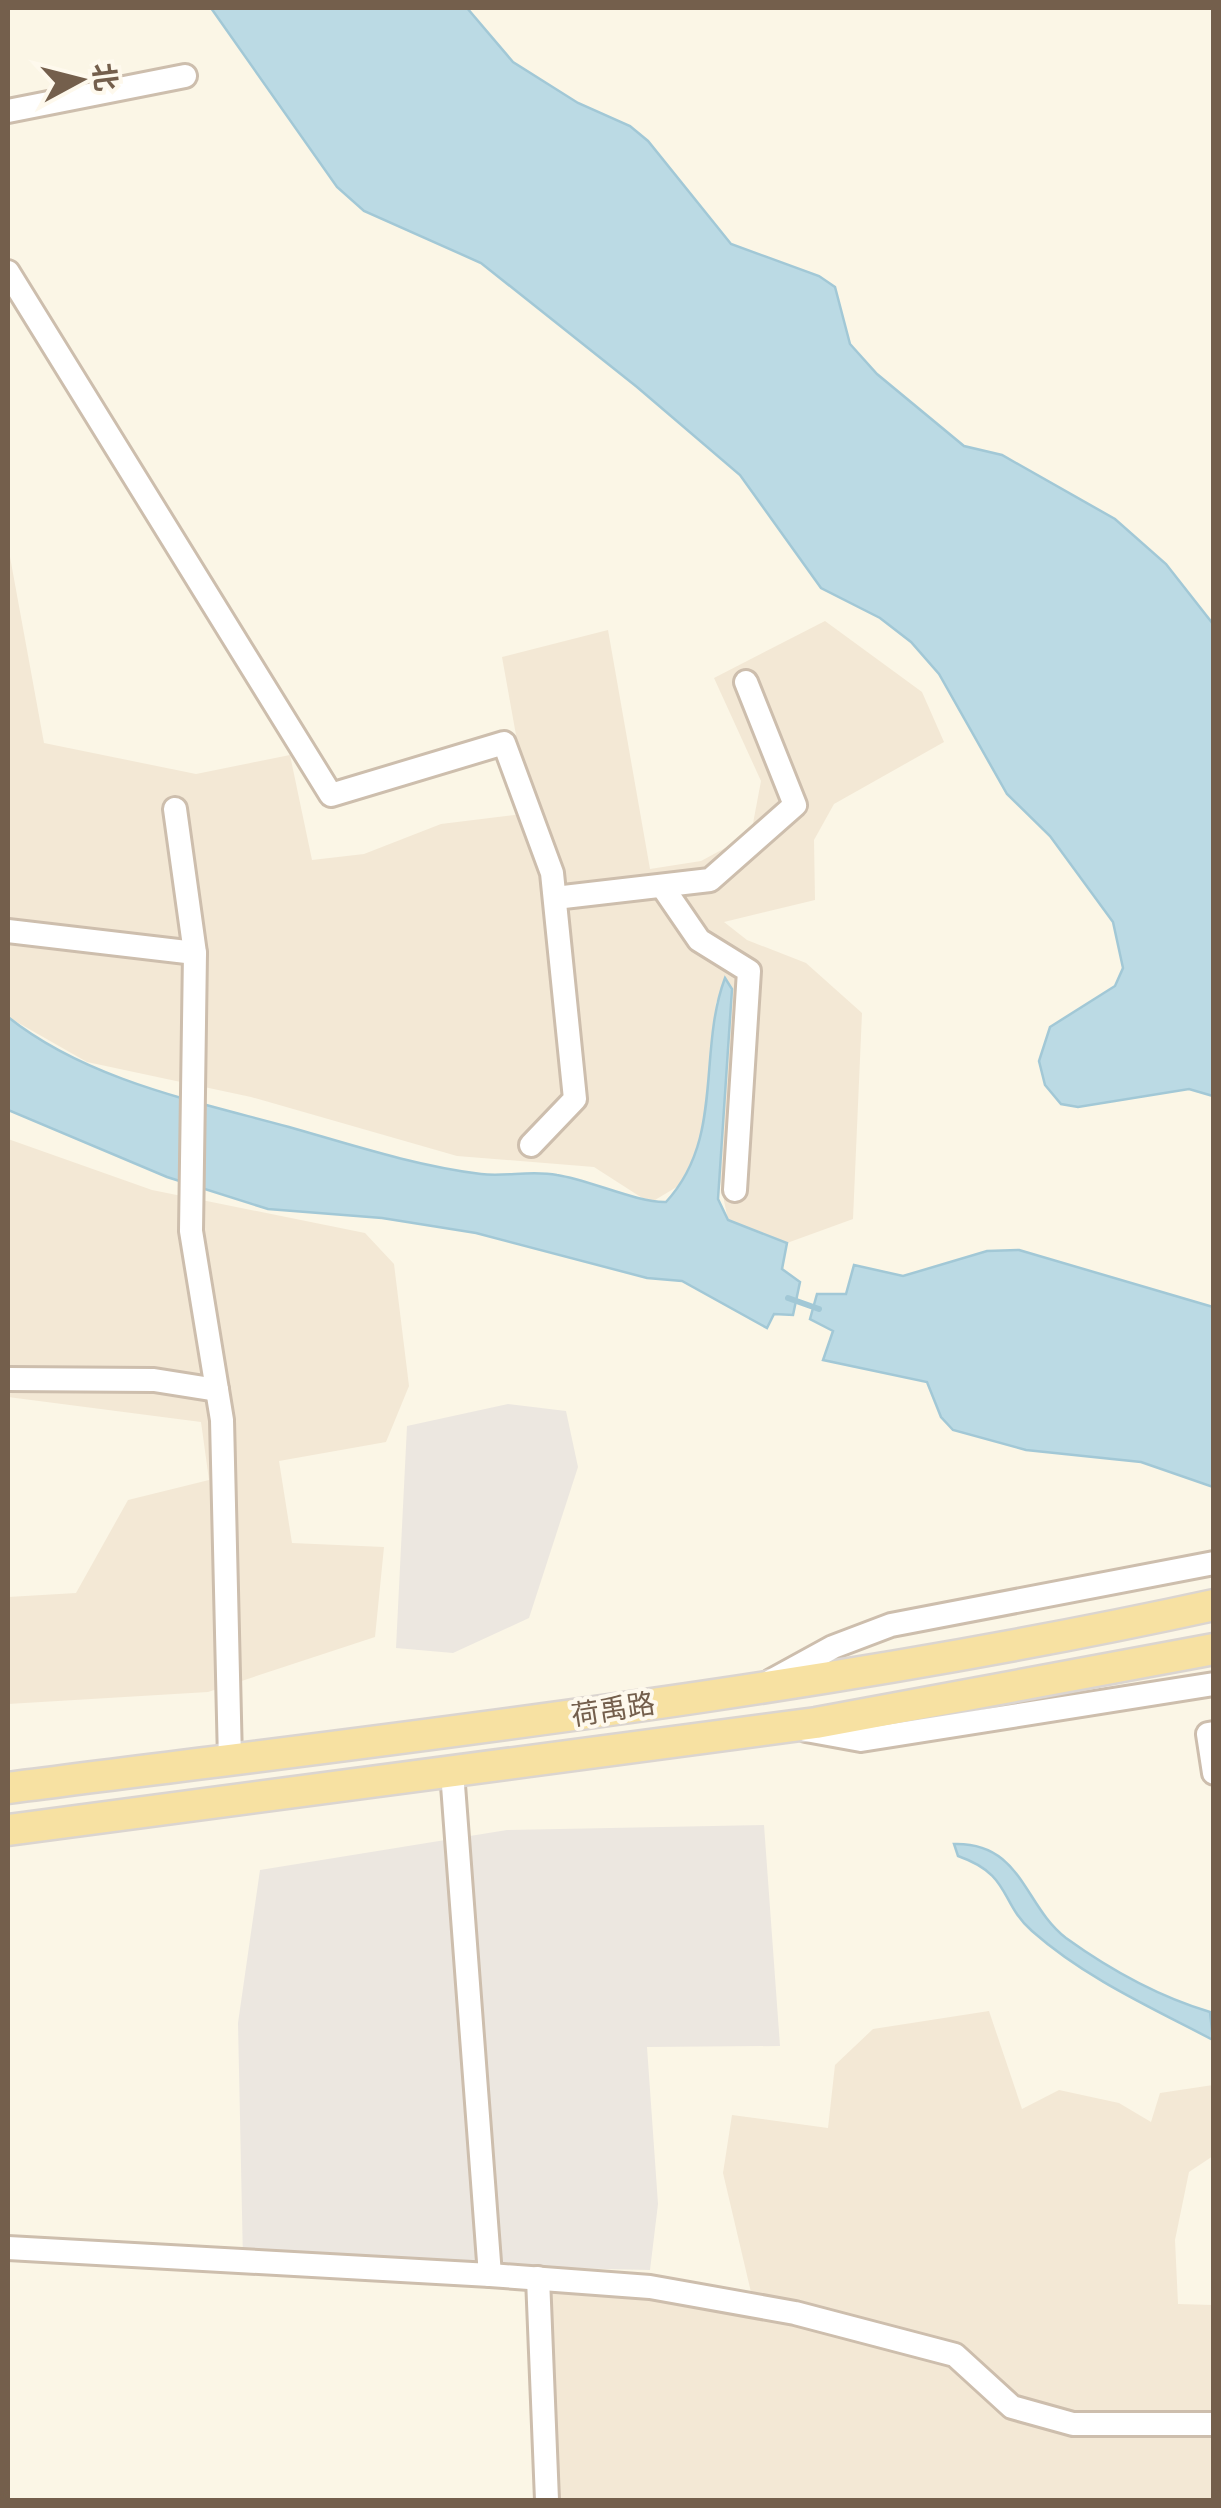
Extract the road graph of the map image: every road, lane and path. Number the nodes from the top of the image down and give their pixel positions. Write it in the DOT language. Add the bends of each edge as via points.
graph roads {
  1 [pos="186,76"];
  2 [pos="8,111"];
  3 [pos="8,272"];
  4 [pos="746,682"];
  5 [pos="176,809"];
  6 [pos="662,886"];
  7 [pos="555,898"];
  8 [pos="8,932"];
  9 [pos="195,953"];
  10 [pos="530,1145"];
  11 [pos="735,1190"];
  12 [pos="8,1378"];
  13 [pos="217,1390"];
  14 [pos="1214,1564"];
  15 [pos="1214,1605"];
  16 [pos="1214,1649"];
  17 [pos="1214,1684"];
  18 [pos="762,1686"];
  19 [pos="788,1727"];
  20 [pos="1214,1733"];
  21 [pos="230,1760"];
  22 [pos="452,1772"];
  23 [pos="1214,1774"];
  24 [pos="8,1788"];
  25 [pos="8,1830"];
  26 [pos="8,2248"];
  27 [pos="490,2274"];
  28 [pos="538,2278"];
  29 [pos="1214,2424"];
  30 [pos="546,2500"];
  1 -- 2 [label="street"];
  3 -- 7 [label="street" via="330,795 504,744 552,872"];
  4 -- 6 [label="street" via="796,805 710,880"];
  5 -- 9 [label="street"];
  6 -- 7 [label="street"];
  6 -- 11 [label="street" via="699,940 748,972"];
  7 -- 10 [label="street" via="575,1099"];
  8 -- 9 [label="street"];
  9 -- 13 [label="street" via="191,1231"];
  12 -- 13 [label="street" via="154,1380"];
  13 -- 21 [label="street"];
  14 -- 18 [label="street" via="891,1625 832,1647"];
  15 -- 18 [label="main road, 荷禹路" via="1052,1640"];
  16 -- 19 [label="main road, 荷禹路"];
  17 -- 19 [label="street" via="862,1740"];
  18 -- 21 [label="main road, 荷禹路"];
  19 -- 22 [label="main road, 荷禹路"];
  20 -- 23 [label="street" via="1208,1734"];
  21 -- 24 [label="main road, 荷禹路"];
  22 -- 25 [label="main road, 荷禹路"];
  22 -- 27 [label="street"];
  26 -- 27 [label="street"];
  27 -- 28 [label="street"];
  28 -- 29 [label="street" via="650,2287 794,2312 955,2355 1012,2407 1073,2424"];
  28 -- 30 [label="street"];
}
